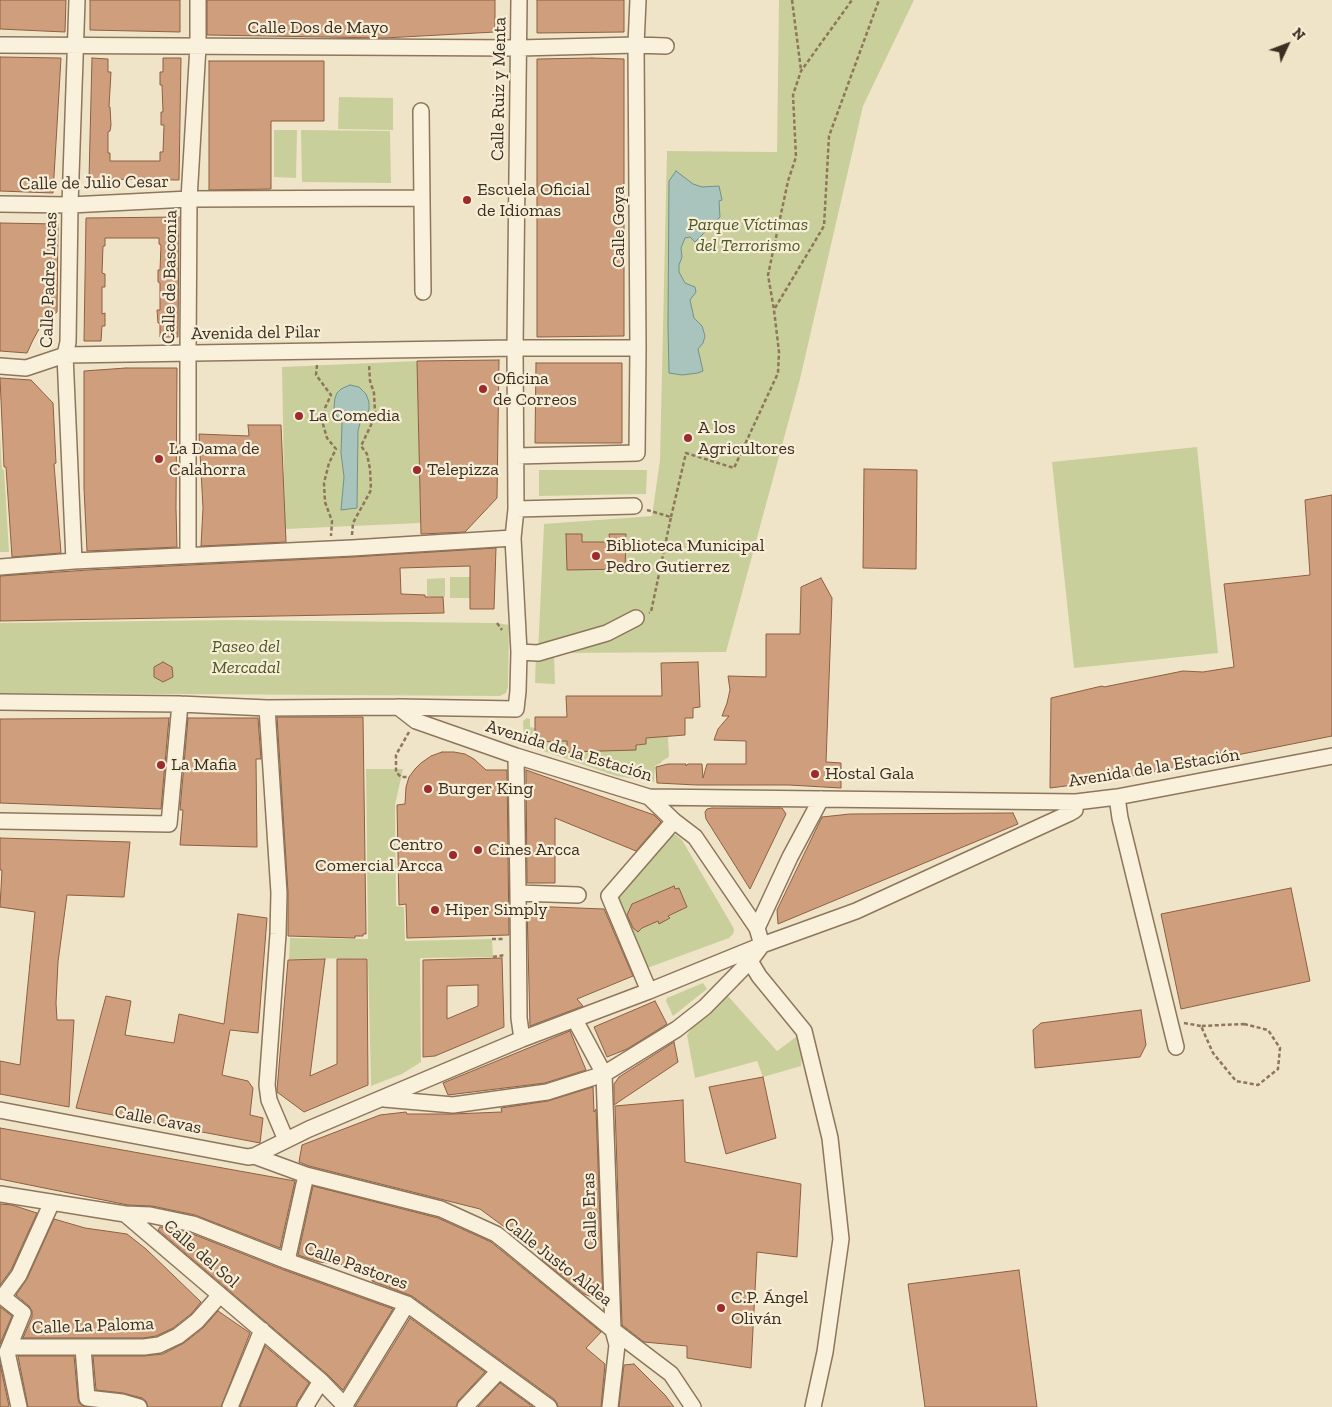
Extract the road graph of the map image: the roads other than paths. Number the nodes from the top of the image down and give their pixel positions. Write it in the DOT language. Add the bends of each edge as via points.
graph roads {
  1 [pos="76,0"];
  2 [pos="198,0"];
  3 [pos="519,0"];
  4 [pos="638,0"];
  5 [pos="636,45"];
  6 [pos="0,46"];
  7 [pos="75,46"];
  8 [pos="198,46"];
  9 [pos="666,46"];
  10 [pos="519,48"];
  11 [pos="421,111"];
  12 [pos="422,198"];
  13 [pos="190,199"];
  14 [pos="0,204"];
  15 [pos="70,205"];
  16 [pos="423,292"];
  17 [pos="516,348"];
  18 [pos="638,348"];
  19 [pos="188,353"];
  20 [pos="65,355"];
  21 [pos="0,366"];
  22 [pos="516,456"];
  23 [pos="634,506"];
  24 [pos="516,509"];
  25 [pos="513,538"];
  26 [pos="188,555"];
  27 [pos="74,561"];
  28 [pos="0,567"];
  29 [pos="636,618"];
  30 [pos="518,652"];
  31 [pos="0,702"];
  32 [pos="180,704"];
  33 [pos="398,707"];
  34 [pos="267,708"];
  35 [pos="516,756"];
  36 [pos="1332,756"];
  37 [pos="649,797"];
  38 [pos="1117,797"];
  39 [pos="821,800"];
  40 [pos="1076,802"];
  41 [pos="0,821"];
  42 [pos="674,821"];
  43 [pos="518,893"];
  44 [pos="578,895"];
  45 [pos="757,928"];
  46 [pos="762,945"];
  47 [pos="750,961"];
  48 [pos="649,991"];
  49 [pos="575,1020"];
  50 [pos="522,1040"];
  51 [pos="1176,1047"];
  52 [pos="604,1074"];
  53 [pos="380,1098"];
  54 [pos="0,1110"];
  55 [pos="286,1140"];
  56 [pos="254,1156"];
  57 [pos="306,1175"];
  58 [pos="0,1194"];
  59 [pos="52,1202"];
  60 [pos="125,1214"];
  61 [pos="287,1260"];
  62 [pos="220,1295"];
  63 [pos="2,1297"];
  64 [pos="407,1304"];
  65 [pos="262,1330"];
  66 [pos="613,1330"];
  67 [pos="9,1347"];
  68 [pos="83,1348"];
  69 [pos="499,1371"];
  70 [pos="321,1381"];
  71 [pos="544,1405"];
  72 [pos="345,1406"];
  73 [pos="19,1407"];
  74 [pos="139,1407"];
  75 [pos="230,1407"];
  76 [pos="304,1407"];
  77 [pos="465,1407"];
  78 [pos="610,1407"];
  79 [pos="693,1407"];
  80 [pos="813,1407"];
  1 -- 7 [label="street, Calle Padre Lucas"];
  2 -- 8 [label="street, Calle de Basconia"];
  3 -- 10 [label="street, Calle Ruiz y Menta"];
  4 -- 5 [label="street, Calle Goya"];
  5 -- 9 [label="street, Calle Dos de Mayo"];
  5 -- 10 [label="street, Calle Dos de Mayo"];
  5 -- 18 [label="street, Calle Goya"];
  6 -- 7 [label="street, Calle Dos de Mayo"];
  7 -- 8 [label="street, Calle Dos de Mayo"];
  7 -- 15 [label="street, Calle Padre Lucas"];
  8 -- 10 [label="street, Calle Dos de Mayo"];
  8 -- 13 [label="street, Calle de Basconia"];
  10 -- 17 [label="street, Calle Ruiz y Menta"];
  11 -- 12 [label="street"];
  12 -- 13 [label="street, Calle de Julio Cesar"];
  12 -- 16 [label="street"];
  13 -- 15 [label="street, Calle de Julio Cesar"];
  13 -- 19 [label="street, Calle de Basconia"];
  14 -- 15 [label="street, Calle de Julio Cesar"];
  15 -- 20 [label="street, Calle Padre Lucas" via="68,342"];
  17 -- 18 [label="street, Avenida del Pilar"];
  17 -- 19 [label="street, Avenida del Pilar"];
  17 -- 22 [label="street, Calle Ruiz y Menta"];
  18 -- 22 [label="street, Calle Goya" via="637,453"];
  19 -- 20 [label="street, Avenida del Pilar"];
  19 -- 26 [label="street, Calle de Basconia"];
  20 -- 21 [label="street, Avenida del Pilar" via="26,368"];
  20 -- 27 [label="street, Calle Padre Lucas"];
  22 -- 24 [label="street, Calle Ruiz y Menta"];
  23 -- 24 [label="street"];
  24 -- 25 [label="street, Calle Ruiz y Menta"];
  25 -- 26 [label="street"];
  25 -- 30 [label="street, Calle Ruiz y Menta"];
  26 -- 27 [label="street"];
  27 -- 28 [label="street"];
  29 -- 30 [label="street" via="607,634 538,653"];
  30 -- 33 [label="street, Calle Ruiz y Menta" via="516,708"];
  31 -- 32 [label="street"];
  32 -- 34 [label="street"];
  32 -- 41 [label="street" via="169,824"];
  33 -- 34 [label="street"];
  33 -- 35 [label="street, Avenida de la Estación" via="416,721"];
  34 -- 55 [label="street" via="283,956 267,1084 269,1100"];
  35 -- 37 [label="street, Avenida de la Estación"];
  35 -- 43 [label="street"];
  36 -- 38 [label="street, Avenida de la Estación"];
  37 -- 39 [label="street, Avenida de la Estación"];
  37 -- 42 [label="street"];
  38 -- 40 [label="street, Avenida de la Estación"];
  38 -- 51 [label="street"];
  39 -- 40 [label="street, Avenida de la Estación"];
  39 -- 45 [label="street"];
  40 -- 46 [label="street" via="1075,810 1040,828 856,911"];
  42 -- 45 [label="street" via="695,837"];
  42 -- 48 [label="street" via="609,896"];
  43 -- 44 [label="street"];
  43 -- 50 [label="street" via="518,1018"];
  45 -- 46 [label="street"];
  46 -- 47 [label="street"];
  46 -- 48 [label="street"];
  47 -- 52 [label="street" via="706,1007"];
  47 -- 80 [label="street" via="804,1031 830,1138 841,1239"];
  48 -- 49 [label="street"];
  49 -- 50 [label="street"];
  49 -- 52 [label="street, Calle Eras"];
  50 -- 53 [label="street"];
  52 -- 53 [label="street" via="547,1092 453,1105"];
  52 -- 66 [label="street, Calle Eras"];
  53 -- 55 [label="street"];
  54 -- 56 [label="street, Calle Cavas"];
  55 -- 56 [label="street"];
  56 -- 57 [label="street, Calle Cavas"];
  57 -- 61 [label="street"];
  57 -- 66 [label="street, Calle Justo Aldea" via="441,1209 496,1234"];
  58 -- 59 [label="street"];
  59 -- 60 [label="street"];
  59 -- 63 [label="street" via="19,1275"];
  60 -- 61 [label="street, Calle Pastores" via="150,1215 193,1224"];
  60 -- 62 [label="street, Calle del Sol"];
  61 -- 64 [label="street, Calle Pastores"];
  62 -- 65 [label="street, Calle del Sol"];
  62 -- 68 [label="street, Calle La Paloma" via="197,1321 178,1336 159,1345"];
  63 -- 67 [label="street" via="23,1313"];
  64 -- 69 [label="street, Calle Pastores"];
  64 -- 72 [label="street"];
  65 -- 70 [label="street, Calle del Sol"];
  65 -- 75 [label="street"];
  66 -- 78 [label="street, Calle Eras" via="617,1345"];
  66 -- 79 [label="street, Calle Justo Aldea" via="672,1374"];
  67 -- 68 [label="street, Calle La Paloma"];
  67 -- 73 [label="street" via="7,1352"];
  68 -- 74 [label="street" via="87,1398"];
  69 -- 71 [label="street, Calle Pastores"];
  69 -- 77 [label="street"];
  70 -- 72 [label="street, Calle del Sol"];
  70 -- 76 [label="street"];
}
